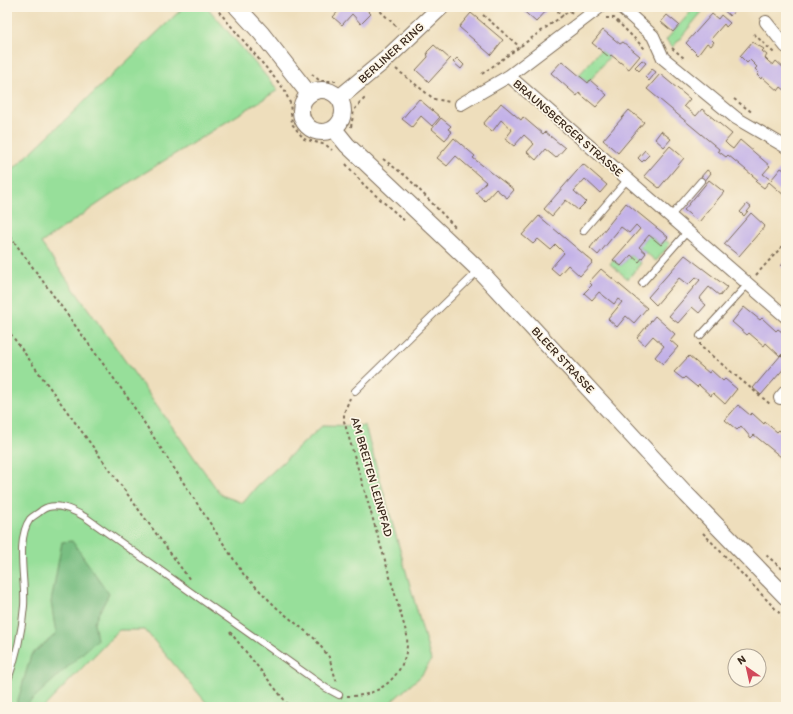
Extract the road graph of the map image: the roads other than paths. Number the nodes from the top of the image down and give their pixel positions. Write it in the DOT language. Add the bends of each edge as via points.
graph roads {
  1 [pos="237,7"];
  2 [pos="441,7"];
  3 [pos="621,7"];
  4 [pos="601,12"];
  5 [pos="766,22"];
  6 [pos="786,47"];
  7 [pos="509,76"];
  8 [pos="309,94"];
  9 [pos="338,98"];
  10 [pos="462,104"];
  11 [pos="334,129"];
  12 [pos="786,147"];
  13 [pos="627,180"];
  14 [pos="701,181"];
  15 [pos="670,217"];
  16 [pos="584,231"];
  17 [pos="687,232"];
  18 [pos="479,270"];
  19 [pos="642,283"];
  20 [pos="748,284"];
  21 [pos="786,317"];
  22 [pos="700,336"];
  23 [pos="355,391"];
  24 [pos="786,597"];
  25 [pos="7,683"];
  26 [pos="339,695"];
  1 -- 8 [label="street"];
  2 -- 9 [label="street, BERLINER RING" via="385,60"];
  3 -- 12 [label="street" via="654,36 663,58 736,118"];
  4 -- 7 [label="street"];
  5 -- 6 [label="street"];
  7 -- 10 [label="street"];
  7 -- 13 [label="street, BRAUNSBERGER STRASSE"];
  8 -- 9 [label="street" via="325,90"];
  8 -- 11 [label="street" via="300,109 303,121 311,130 317,132"];
  9 -- 11 [label="street" via="343,112"];
  11 -- 18 [label="street, BLEER STRASSE" via="347,145"];
  13 -- 15 [label="street, BRAUNSBERGER STRASSE"];
  13 -- 16 [label="lane, BRAUNSBERGER STRASSE"];
  14 -- 15 [label="lane"];
  15 -- 17 [label="street, BRAUNSBERGER STRASSE"];
  17 -- 19 [label="lane"];
  17 -- 20 [label="street, BRAUNSBERGER STRASSE"];
  18 -- 23 [label="lane"];
  18 -- 24 [label="street, BLEER STRASSE"];
  20 -- 21 [label="street, BRAUNSBERGER STRASSE"];
  20 -- 22 [label="lane"];
  25 -- 26 [label="lane" via="17,654 24,606 24,532 30,519 45,508 55,506 74,510 85,517"];
}
